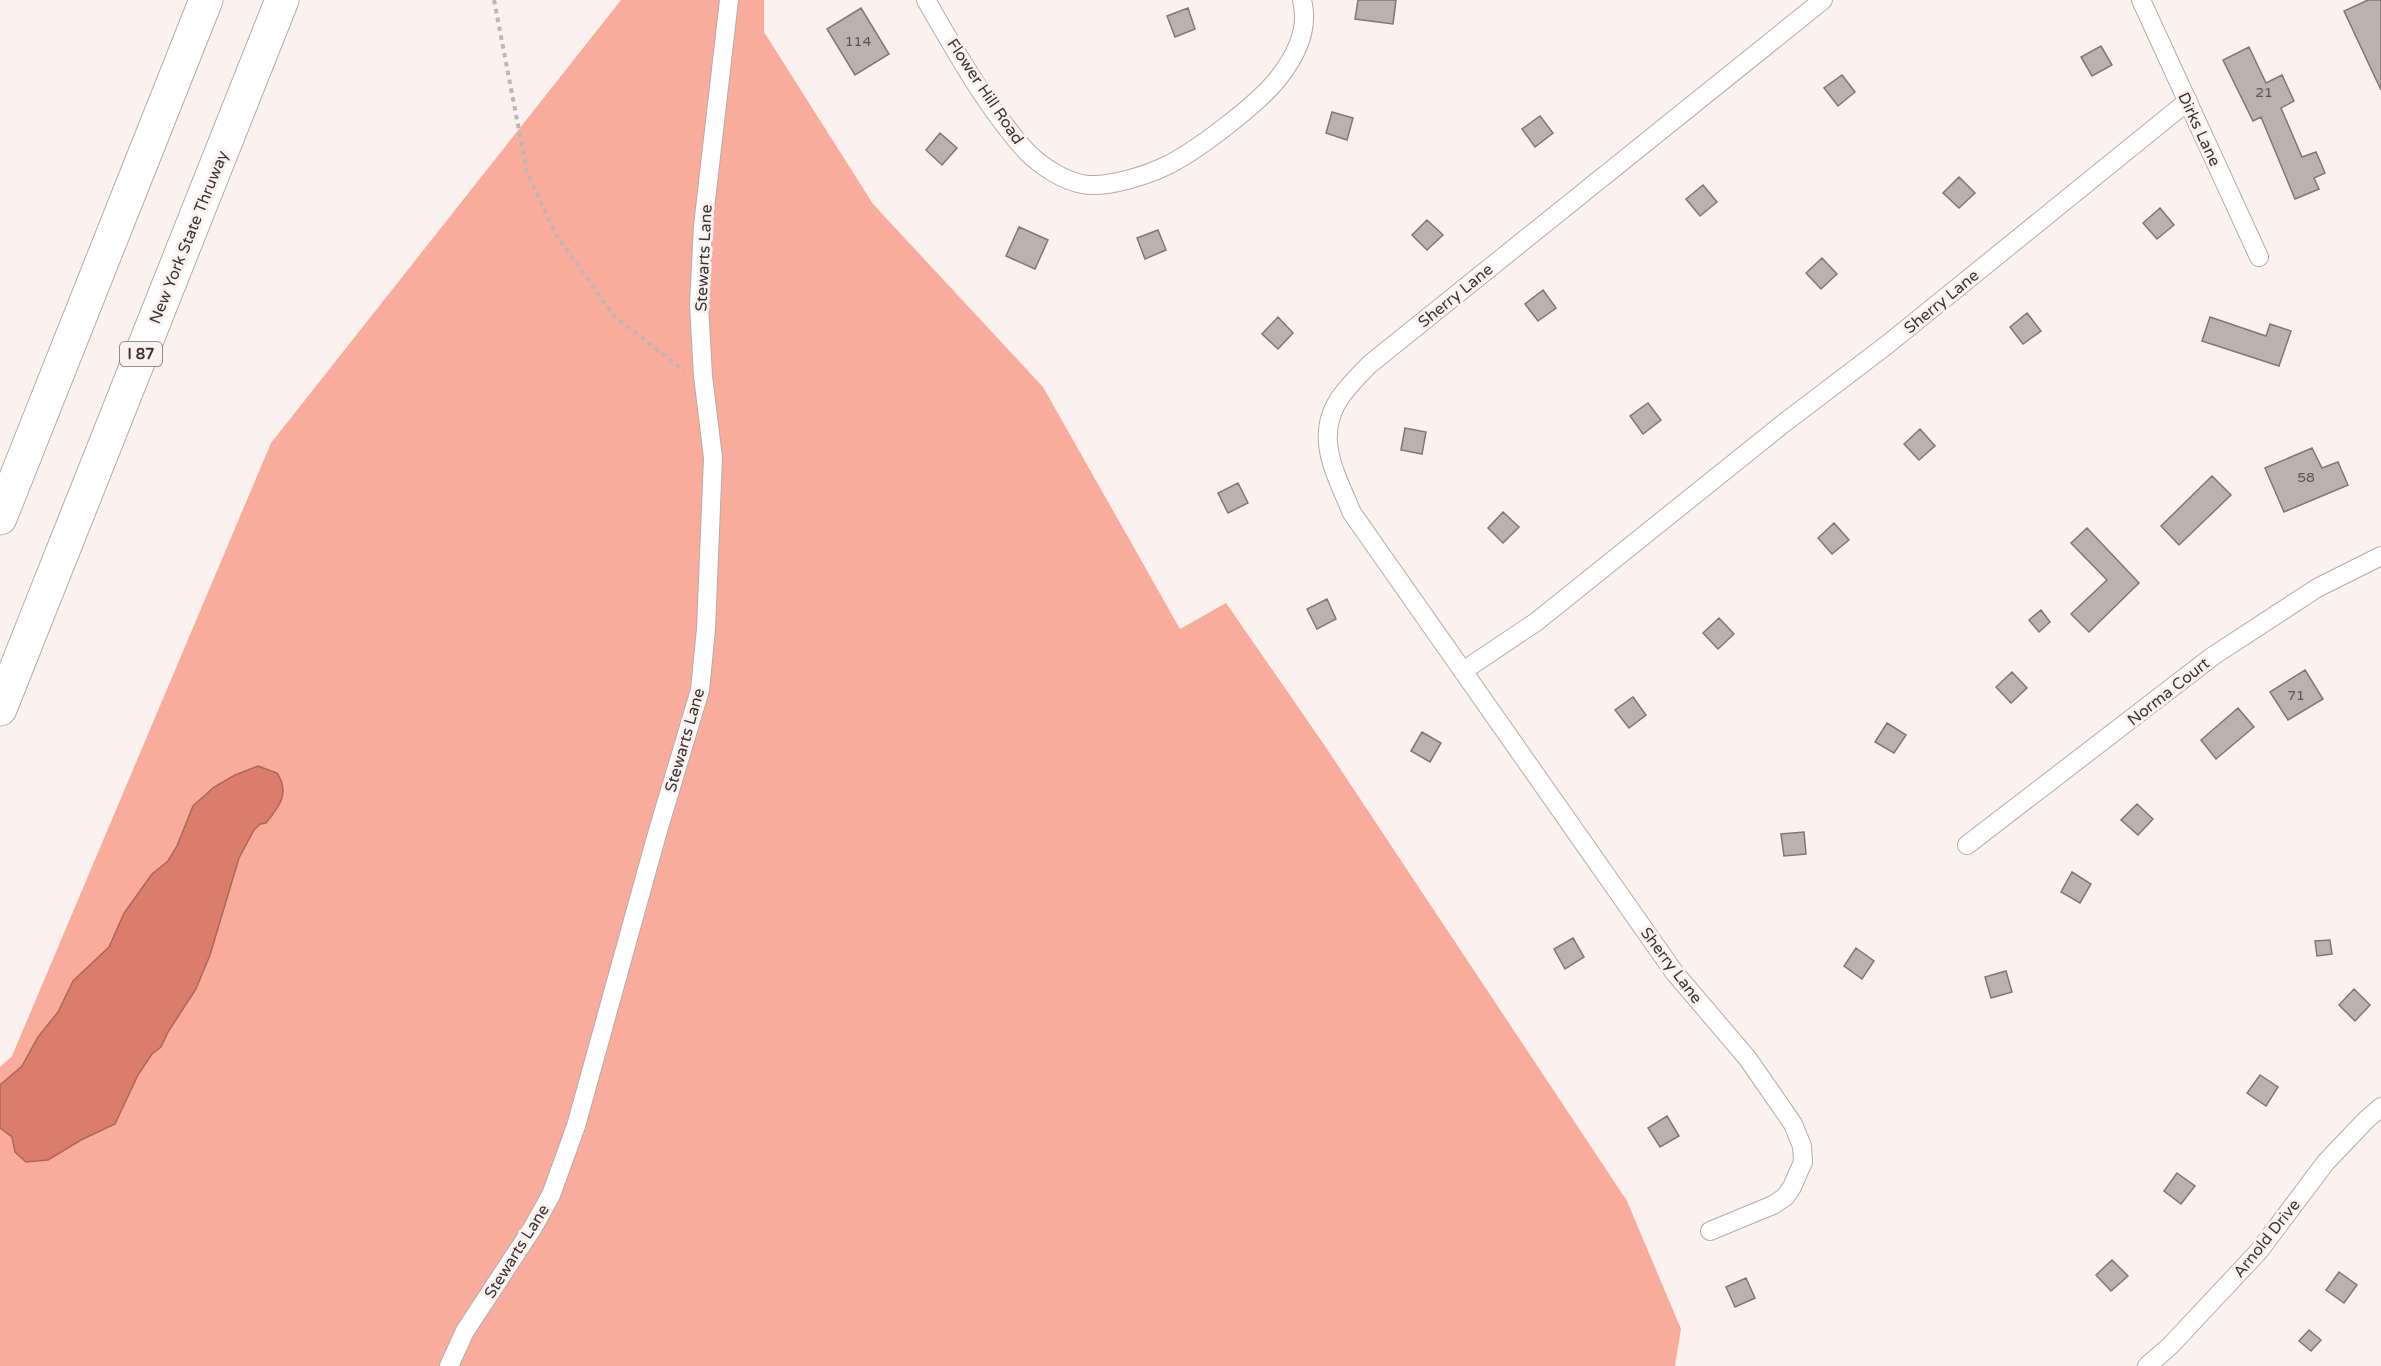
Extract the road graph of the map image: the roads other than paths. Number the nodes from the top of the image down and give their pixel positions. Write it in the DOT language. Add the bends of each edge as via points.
graph roads {
  1 [pos="206,0"];
  2 [pos="282,0"];
  3 [pos="729,0"];
  4 [pos="1302,0"];
  5 [pos="1823,0"];
  6 [pos="2141,0"];
  7 [pos="930,7"];
  8 [pos="2187,101"];
  9 [pos="2259,257"];
  10 [pos="0,518"];
  11 [pos="2381,556"];
  12 [pos="1463,671"];
  13 [pos="0,709"];
  14 [pos="1967,845"];
  15 [pos="2381,1107"];
  16 [pos="1710,1231"];
  17 [pos="449,1366"];
  18 [pos="2147,1366"];
  1 -- 10 [label="highway"];
  2 -- 13 [label="highway, New York State Thruway / I 87"];
  3 -- 17 [label="street, Stewarts Lane" via="703,226 699,305 713,458 700,690 576,1126 550,1195 465,1331"];
  4 -- 7 [label="street, Flower Hill Road" via="1305,24 1298,46 1280,77 1246,109 1170,163 1139,177 1107,184 1082,184 1050,171 1028,153 988,101"];
  5 -- 12 [label="street, Sherry Lane" via="1370,364 1341,396 1326,433 1330,459 1352,513"];
  6 -- 8 [label="street, Dirks Lane"];
  8 -- 9 [label="street, Dirks Lane"];
  8 -- 12 [label="street, Sherry Lane" via="1536,622"];
  11 -- 14 [label="street, Norma Court" via="2316,588 2212,656"];
  12 -- 16 [label="street, Sherry Lane" via="1674,972 1748,1059 1793,1124 1802,1146 1803,1162 1785,1197"];
  15 -- 18 [label="street, Arnold Drive" via="2326,1162 2259,1251"];
}
